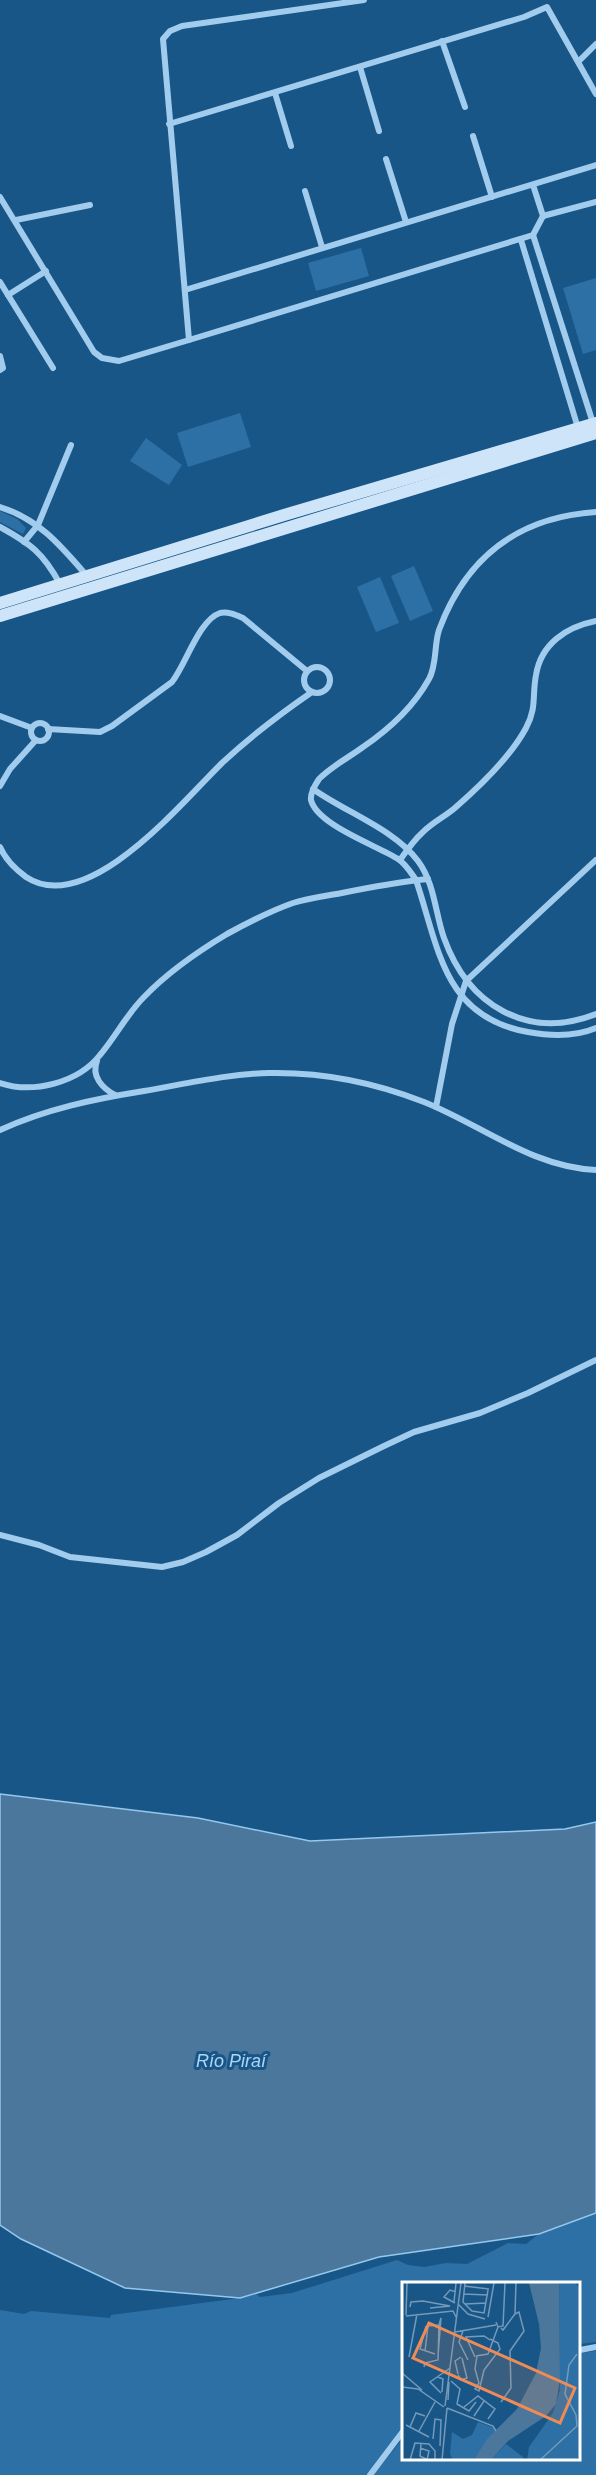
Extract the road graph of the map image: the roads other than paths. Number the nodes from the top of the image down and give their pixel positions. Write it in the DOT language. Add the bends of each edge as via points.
graph roads {
  1 [pos="364,0"];
  2 [pos="543,0"];
  3 [pos="546,7"];
  4 [pos="442,41"];
  5 [pos="596,44"];
  6 [pos="579,61"];
  7 [pos="360,67"];
  8 [pos="275,93"];
  9 [pos="596,94"];
  10 [pos="465,107"];
  11 [pos="169,124"];
  12 [pos="379,131"];
  13 [pos="473,136"];
  14 [pos="291,146"];
  15 [pos="386,159"];
  16 [pos="596,165"];
  17 [pos="533,185"];
  18 [pos="304,191"];
  19 [pos="0,197"];
  20 [pos="492,197"];
  21 [pos="596,202"];
  22 [pos="90,206"];
  23 [pos="543,216"];
  24 [pos="16,220"];
  25 [pos="406,222"];
  26 [pos="534,235"];
  27 [pos="521,240"];
  28 [pos="321,247"];
  29 [pos="46,271"];
  30 [pos="0,282"];
  31 [pos="185,290"];
  32 [pos="8,295"];
  33 [pos="189,340"];
  34 [pos="0,356"];
  35 [pos="53,368"];
  36 [pos="0,370"];
  37 [pos="595,426"];
  38 [pos="578,428"];
  39 [pos="71,446"];
  40 [pos="0,507"];
  41 [pos="596,512"];
  42 [pos="38,525"];
  43 [pos="0,527"];
  44 [pos="24,542"];
  45 [pos="87,576"];
  46 [pos="61,590"];
  47 [pos="0,603"];
  48 [pos="0,616"];
  49 [pos="596,621"];
  50 [pos="307,670"];
  51 [pos="312,692"];
  52 [pos="0,716"];
  53 [pos="32,728"];
  54 [pos="48,729"];
  55 [pos="36,740"];
  56 [pos="0,786"];
  57 [pos="313,789"];
  58 [pos="0,847"];
  59 [pos="407,850"];
  60 [pos="400,860"];
  61 [pos="596,860"];
  62 [pos="428,879"];
  63 [pos="416,880"];
  64 [pos="466,981"];
  65 [pos="460,996"];
  66 [pos="596,1014"];
  67 [pos="596,1028"];
  68 [pos="99,1058"];
  69 [pos="0,1083"];
  70 [pos="116,1095"];
  71 [pos="436,1107"];
  72 [pos="0,1130"];
  73 [pos="596,1170"];
  74 [pos="596,1360"];
  75 [pos="0,1535"];
  76 [pos="596,2347"];
  77 [pos="581,2350"];
  78 [pos="402,2433"];
  79 [pos="370,2475"];
  1 -- 11 [label="street" via="182,26 171,31 163,39"];
  2 -- 3 [label="street"];
  3 -- 4 [label="street"];
  3 -- 6 [label="street"];
  4 -- 7 [label="street"];
  4 -- 10 [label="street"];
  5 -- 6 [label="street"];
  6 -- 9 [label="street"];
  7 -- 8 [label="street"];
  7 -- 12 [label="street"];
  8 -- 11 [label="street"];
  8 -- 14 [label="street"];
  11 -- 31 [label="street"];
  13 -- 20 [label="street"];
  15 -- 25 [label="street"];
  16 -- 17 [label="street"];
  17 -- 20 [label="street"];
  17 -- 23 [label="street"];
  18 -- 28 [label="street"];
  19 -- 24 [label="street"];
  20 -- 25 [label="street"];
  21 -- 23 [label="street"];
  22 -- 24 [label="street"];
  23 -- 26 [label="street"];
  24 -- 29 [label="street"];
  25 -- 28 [label="street"];
  26 -- 27 [label="street"];
  26 -- 37 [label="street"];
  27 -- 33 [label="street"];
  27 -- 38 [label="street"];
  28 -- 31 [label="street"];
  29 -- 32 [label="street"];
  29 -- 33 [label="street" via="94,352 102,358 118,361"];
  30 -- 32 [label="street"];
  31 -- 33 [label="street"];
  32 -- 35 [label="street"];
  34 -- 36 [label="street"];
  37 -- 38 [label="main road"];
  37 -- 46 [label="main road"];
  38 -- 45 [label="main road"];
  39 -- 42 [label="street"];
  40 -- 42 [label="street"];
  41 -- 57 [label="street" via="538,522 507,538 488,554 471,573 448,611 438,632 433,672 414,700 386,730 326,771"];
  42 -- 44 [label="street"];
  42 -- 45 [label="street"];
  43 -- 44 [label="street"];
  44 -- 46 [label="street" via="47,560"];
  45 -- 46 [label="main road"];
  46 -- 47 [label="main road"];
  46 -- 48 [label="main road"];
  49 -- 59 [label="street" via="563,633 548,646 535,677 536,695 526,729 485,780"];
  50 -- 51 [label="street" via="303,683"];
  50 -- 51 [label="street" via="319,667 329,675 327,688 320,693"];
  50 -- 54 [label="street" via="243,618 222,612 205,624 172,682 112,726 100,732"];
  51 -- 58 [label="street" via="249,740 128,855 97,872 59,886 34,882 13,866"];
  52 -- 53 [label="street"];
  53 -- 54 [label="street" via="40,723"];
  53 -- 55 [label="street"];
  54 -- 55 [label="street" via="46,738"];
  55 -- 56 [label="street"];
  57 -- 59 [label="street"];
  57 -- 60 [label="street" via="311,800 320,814"];
  59 -- 60 [label="street"];
  59 -- 62 [label="street"];
  60 -- 63 [label="street"];
  61 -- 64 [label="street"];
  62 -- 63 [label="street"];
  62 -- 64 [label="street" via="444,938"];
  63 -- 65 [label="street" via="435,948"];
  63 -- 68 [label="street" via="295,903 226,935 182,963 150,990"];
  64 -- 65 [label="street"];
  64 -- 66 [label="street" via="486,1001 519,1018 563,1023"];
  65 -- 67 [label="street" via="480,1013 519,1031 556,1035"];
  65 -- 71 [label="street"];
  68 -- 69 [label="street" via="57,1083 18,1087"];
  68 -- 70 [label="street" via="96,1076 105,1089"];
  70 -- 71 [label="street" via="205,1079 269,1073 371,1085"];
  70 -- 72 [label="street" via="84,1101"];
  71 -- 73 [label="street" via="532,1156"];
  74 -- 75 [label="street" via="480,1413 414,1432 384,1446 319,1479 237,1535 183,1562 162,1567 70,1557"];
  76 -- 77 [label="street"];
  78 -- 79 [label="street"];
}
